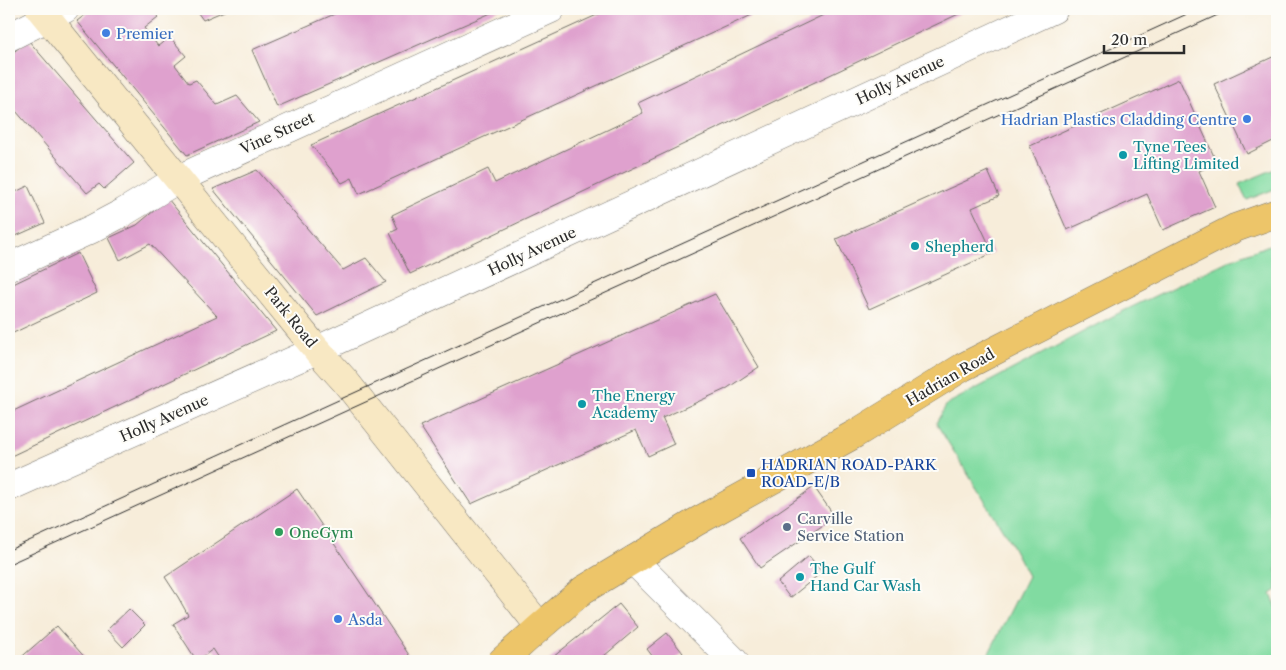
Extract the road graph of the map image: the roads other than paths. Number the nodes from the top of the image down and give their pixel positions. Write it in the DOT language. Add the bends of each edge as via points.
graph roads {
  1 [pos="551,9"];
  2 [pos="1054,9"];
  3 [pos="51,12"];
  4 [pos="9,37"];
  5 [pos="178,179"];
  6 [pos="1277,213"];
  7 [pos="9,267"];
  8 [pos="317,350"];
  9 [pos="9,487"];
  10 [pos="633,560"];
  11 [pos="540,627"];
  12 [pos="502,661"];
  13 [pos="734,661"];
  1 -- 5 [label="street, Vine Street"];
  2 -- 8 [label="street, Holly Avenue"];
  3 -- 4 [label="street"];
  3 -- 5 [label="street, Park Road"];
  5 -- 7 [label="street, Vine Street" via="100,225"];
  5 -- 8 [label="street, Park Road"];
  6 -- 10 [label="main road, Hadrian Road" via="1235,228 963,367 855,434"];
  8 -- 9 [label="street, Holly Avenue"];
  8 -- 11 [label="street, Park Road" via="345,380"];
  10 -- 11 [label="main road, Hadrian Road" via="584,590"];
  10 -- 13 [label="street"];
  11 -- 12 [label="main road, Hadrian Road"];
}
